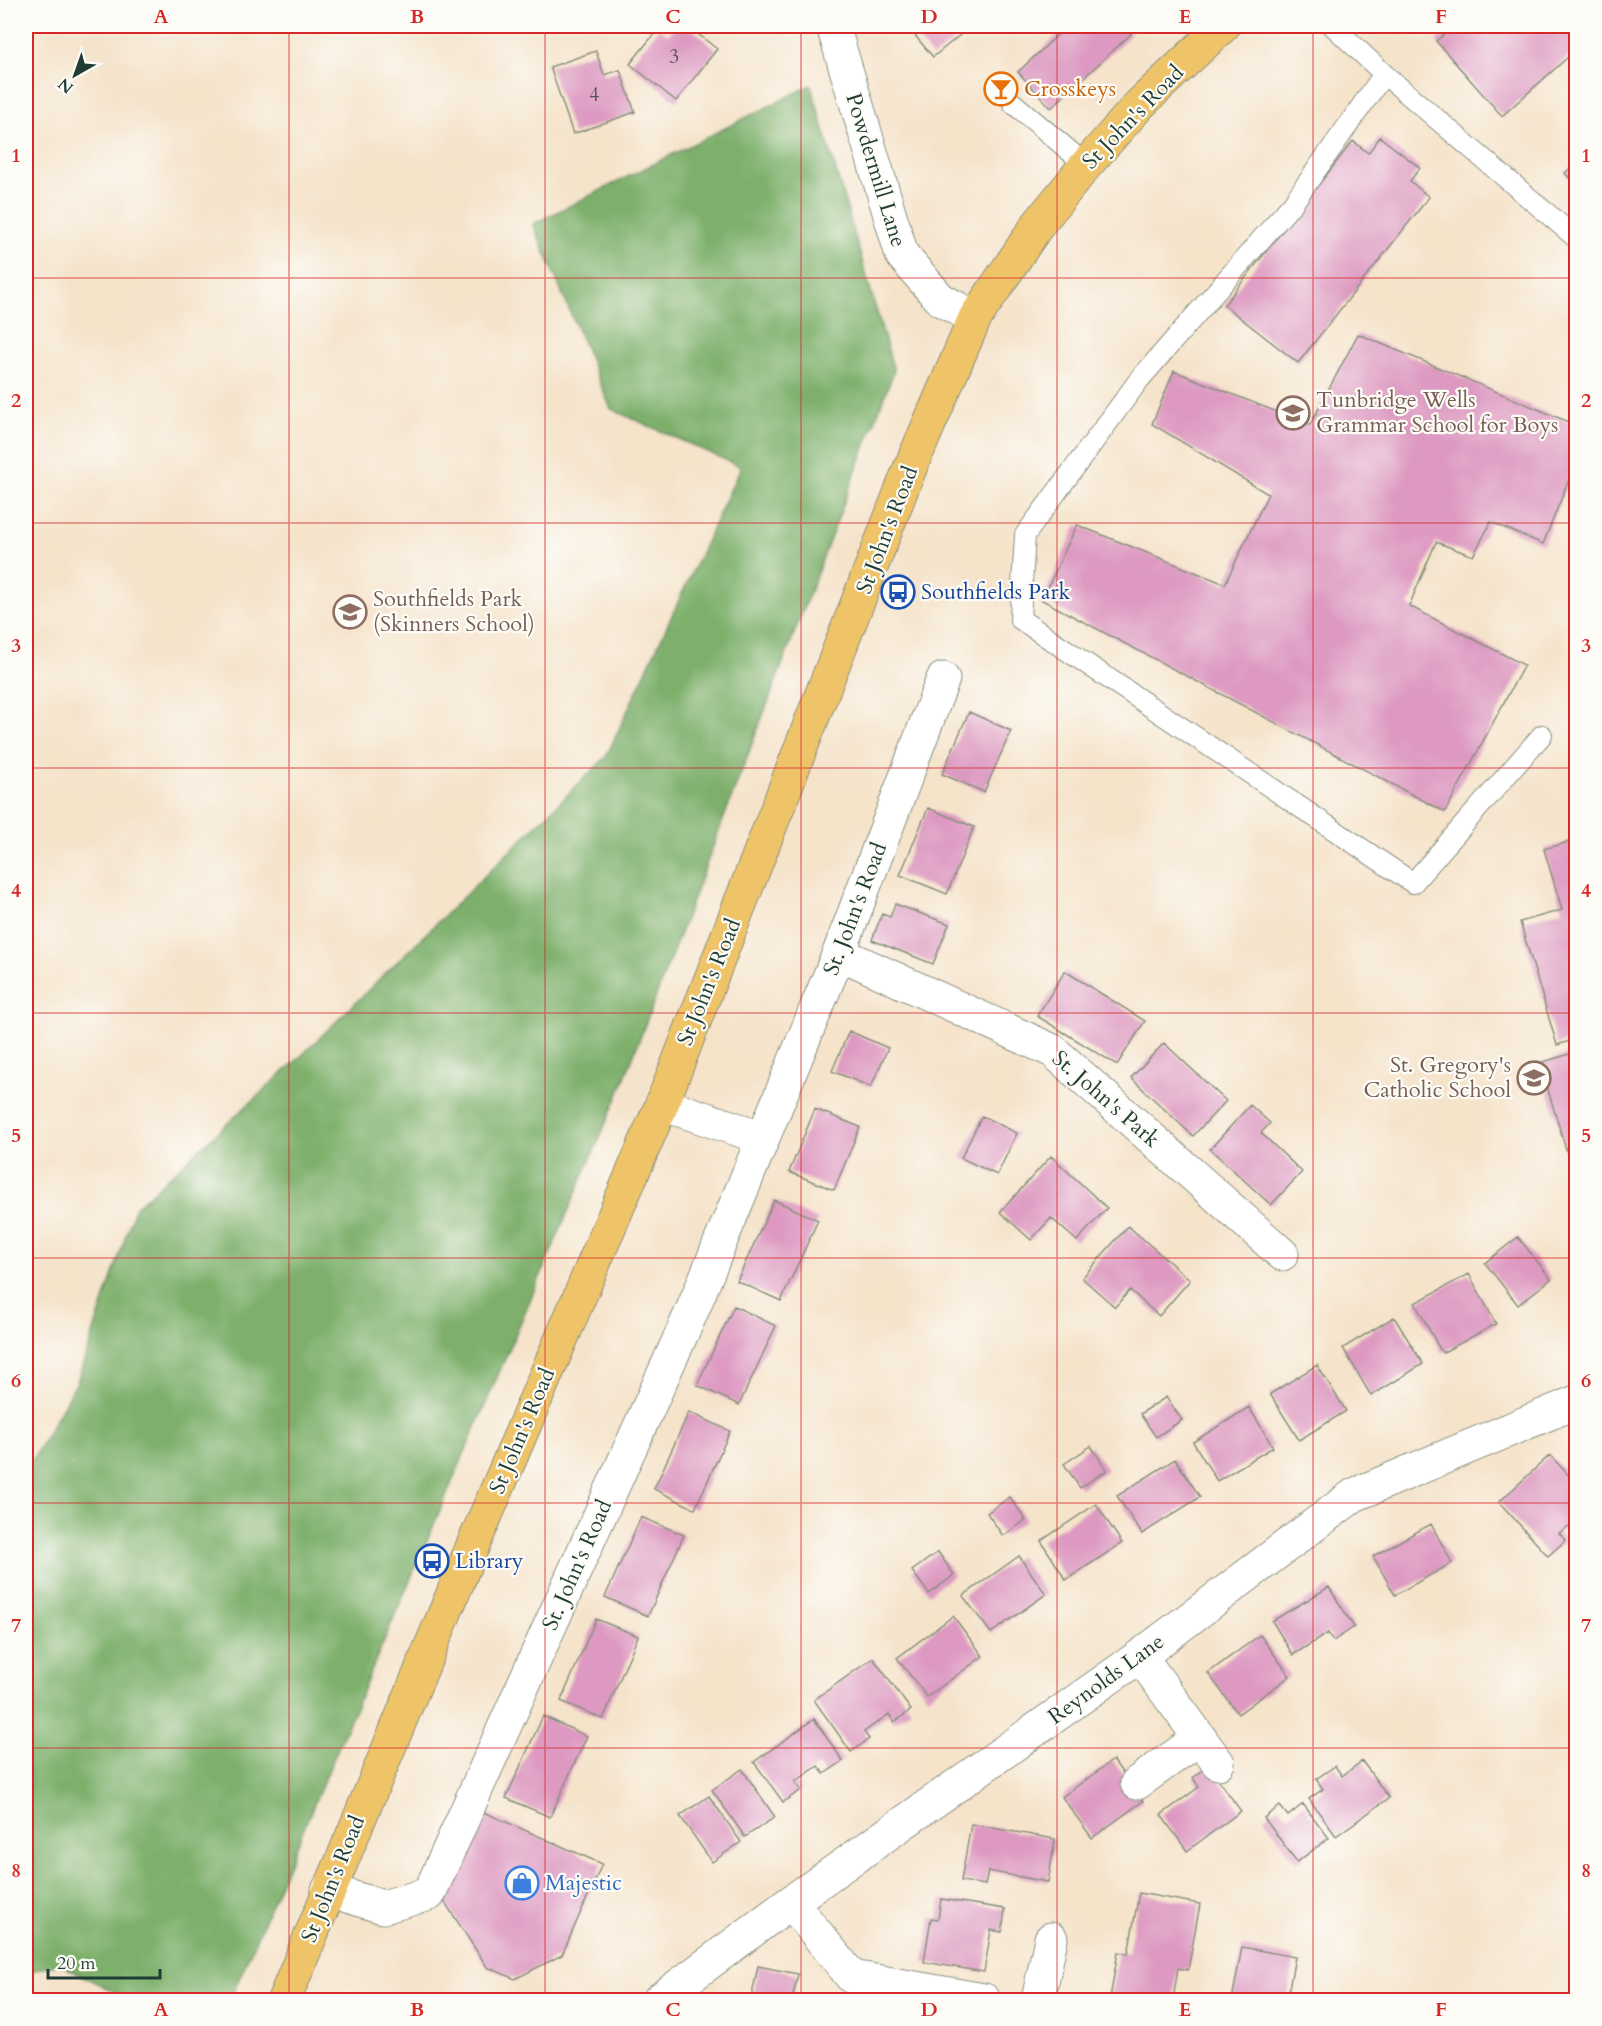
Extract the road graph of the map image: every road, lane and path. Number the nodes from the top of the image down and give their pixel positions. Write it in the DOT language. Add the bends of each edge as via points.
graph roads {
  1 [pos="833,26"];
  2 [pos="1223,26"];
  3 [pos="1333,26"];
  4 [pos="1384,74"];
  5 [pos="1013,102"];
  6 [pos="1086,165"];
  7 [pos="1576,238"];
  8 [pos="975,318"];
  9 [pos="943,679"];
  10 [pos="1542,735"];
  11 [pos="839,953"];
  12 [pos="662,1104"];
  13 [pos="763,1138"];
  14 [pos="1282,1254"];
  15 [pos="1576,1402"];
  16 [pos="1140,1656"];
  17 [pos="1137,1783"];
  18 [pos="328,1890"];
  19 [pos="791,1902"];
  20 [pos="1051,1939"];
  21 [pos="284,1999"];
  22 [pos="659,2001"];
  23 [pos="984,2001"];
  24 [pos="1038,2001"];
  1 -- 8 [label="street, Powdermill Lane" via="902,255 940,299"];
  2 -- 6 [label="highway, St John's Road" via="1140,104"];
  3 -- 4 [label="lane"];
  4 -- 7 [label="lane"];
  4 -- 10 [label="lane" via="1293,203 1139,380 1025,535 1020,619 1413,883"];
  5 -- 6 [label="lane"];
  6 -- 8 [label="highway, St John's Road" via="1039,223"];
  8 -- 12 [label="highway, St John's Road" via="908,473"];
  9 -- 11 [label="street, St. John's Road"];
  11 -- 13 [label="street, St. John's Road"];
  11 -- 14 [label="street, St. John's Park" via="1053,1051"];
  12 -- 13 [label="street"];
  12 -- 18 [label="highway, St John's Road"];
  13 -- 18 [label="street, St. John's Road" via="692,1311 429,1894 383,1907"];
  15 -- 16 [label="street, Reynolds Lane" via="1354,1495"];
  16 -- 17 [label="street" via="1209,1751"];
  16 -- 19 [label="street, Reynolds Lane"];
  18 -- 21 [label="highway, St John's Road"];
  19 -- 22 [label="street, Reynolds Lane"];
  19 -- 23 [label="street" via="852,1977"];
  20 -- 24 [label="street"];
}
